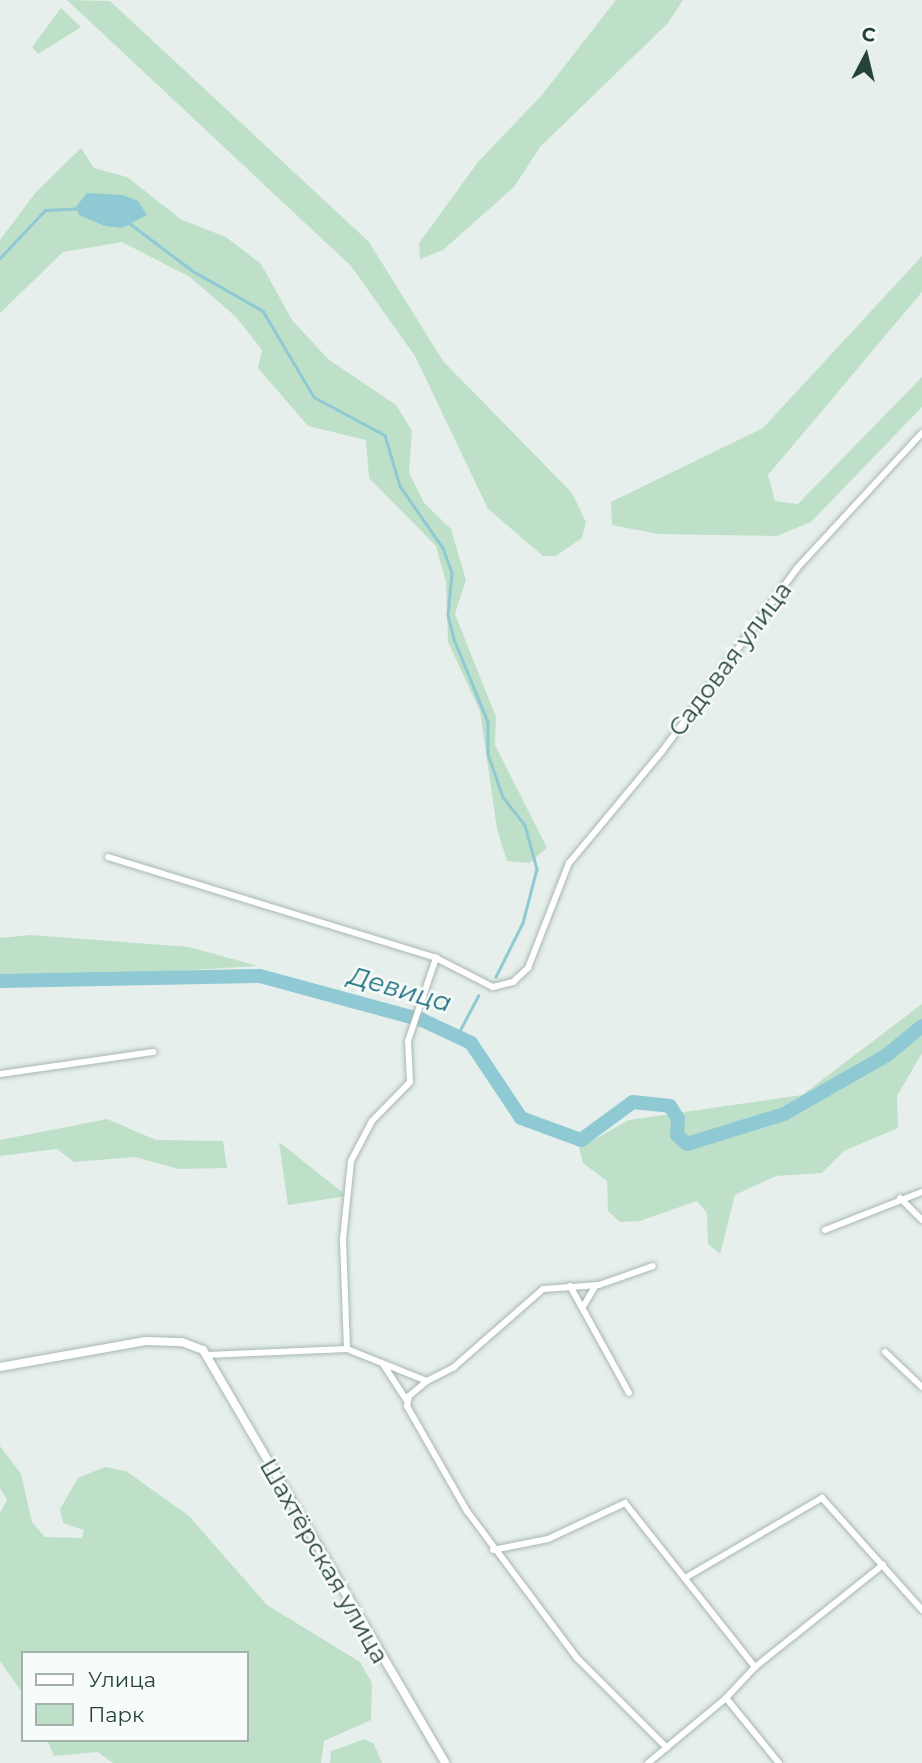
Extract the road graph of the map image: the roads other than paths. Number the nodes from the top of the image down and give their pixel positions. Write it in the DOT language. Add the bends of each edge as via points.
graph roads {
  1 [pos="922,433"];
  2 [pos="108,857"];
  3 [pos="436,958"];
  4 [pos="153,1052"];
  5 [pos="0,1074"];
  6 [pos="922,1192"];
  7 [pos="900,1198"];
  8 [pos="922,1220"];
  9 [pos="824,1230"];
  10 [pos="653,1266"];
  11 [pos="596,1285"];
  12 [pos="570,1286"];
  13 [pos="583,1305"];
  14 [pos="347,1349"];
  15 [pos="885,1352"];
  16 [pos="207,1355"];
  17 [pos="382,1363"];
  18 [pos="0,1367"];
  19 [pos="427,1381"];
  20 [pos="922,1387"];
  21 [pos="628,1393"];
  22 [pos="407,1401"];
  23 [pos="494,1550"];
  24 [pos="883,1565"];
  25 [pos="685,1578"];
  26 [pos="922,1610"];
  27 [pos="755,1667"];
  28 [pos="726,1698"];
  29 [pos="667,1748"];
  30 [pos="445,1763"];
  31 [pos="648,1763"];
  32 [pos="779,1763"];
  1 -- 3 [label="street, Садовая улица" via="797,568 663,750 569,863 551,896 533,959 513,982 494,987"];
  2 -- 3 [label="street, Садовая улица"];
  3 -- 14 [label="street" via="408,1041 410,1082 372,1121 351,1161 343,1239"];
  4 -- 5 [label="street"];
  6 -- 7 [label="street"];
  7 -- 8 [label="street"];
  7 -- 9 [label="street"];
  10 -- 11 [label="street"];
  11 -- 12 [label="street"];
  11 -- 13 [label="street"];
  12 -- 13 [label="street"];
  12 -- 19 [label="street" via="543,1289 454,1367"];
  13 -- 21 [label="street"];
  14 -- 16 [label="street"];
  14 -- 17 [label="street"];
  15 -- 20 [label="street"];
  16 -- 18 [label="street" via="189,1343 146,1341"];
  16 -- 30 [label="street, Шахтёрская улица"];
  17 -- 19 [label="street"];
  17 -- 22 [label="street"];
  19 -- 22 [label="street"];
  22 -- 23 [label="street"];
  23 -- 25 [label="street" via="558,1535 625,1503"];
  23 -- 29 [label="street" via="578,1658"];
  24 -- 25 [label="street" via="822,1497"];
  24 -- 26 [label="street"];
  24 -- 27 [label="street"];
  25 -- 27 [label="street"];
  27 -- 28 [label="street"];
  28 -- 29 [label="street"];
  28 -- 32 [label="street"];
  29 -- 31 [label="street"];
}
